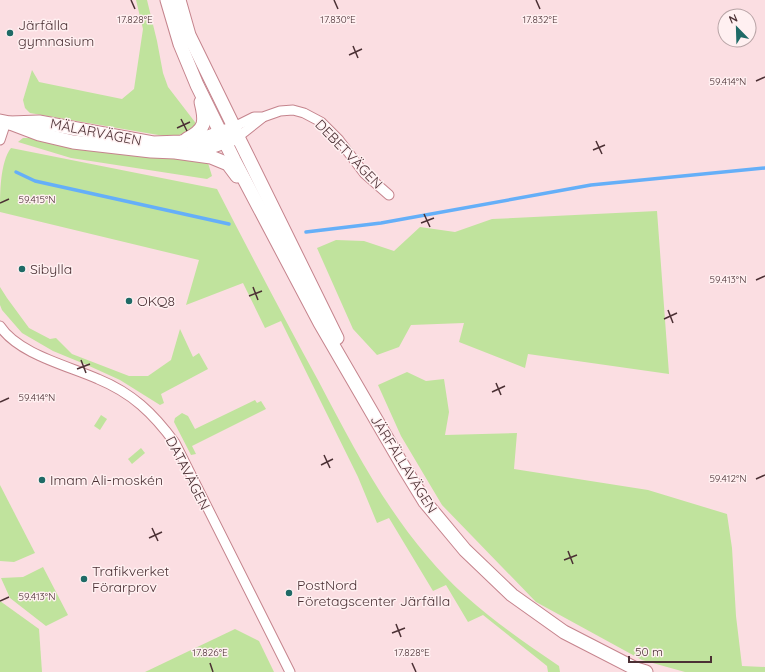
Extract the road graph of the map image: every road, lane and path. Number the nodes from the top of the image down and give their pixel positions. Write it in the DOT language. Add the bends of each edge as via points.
graph roads {
  1 [pos="167,0"];
  2 [pos="179,0"];
  3 [pos="197,85"];
  4 [pos="6,122"];
  5 [pos="230,135"];
  6 [pos="0,140"];
  7 [pos="178,147"];
  8 [pos="252,193"];
  9 [pos="389,195"];
  10 [pos="0,326"];
  11 [pos="360,390"];
  12 [pos="290,672"];
  13 [pos="646,672"];
  1 -- 3 [label="street, JÄRFÄLLAVÄGEN" via="180,44"];
  2 -- 5 [label="street, JÄRFÄLLAVÄGEN" via="189,35"];
  3 -- 5 [label="street, JÄRFÄLLAVÄGEN"];
  3 -- 7 [label="street" via="205,116 204,123 201,130"];
  4 -- 6 [label="street"];
  4 -- 7 [label="street, MÄLARVÄGEN" via="39,134 73,142 151,151"];
  5 -- 7 [label="street" via="208,148"];
  5 -- 8 [label="street, JÄRFÄLLAVÄGEN"];
  5 -- 9 [label="street, DEBETVÄGEN" via="280,111 304,113 321,122 339,140 364,174"];
  5 -- 11 [label="street, JÄRFÄLLAVÄGEN" via="328,319"];
  7 -- 8 [label="street, JÄRFÄLLAVÄGEN" via="228,164"];
  8 -- 11 [label="street, JÄRFÄLLAVÄGEN" via="320,323"];
  10 -- 12 [label="street, DATAVÄGEN" via="14,341 49,360 99,379 134,398 157,418 175,443"];
  11 -- 13 [label="street, JÄRFÄLLAVÄGEN" via="425,502 465,550 512,595 564,632"];
}
